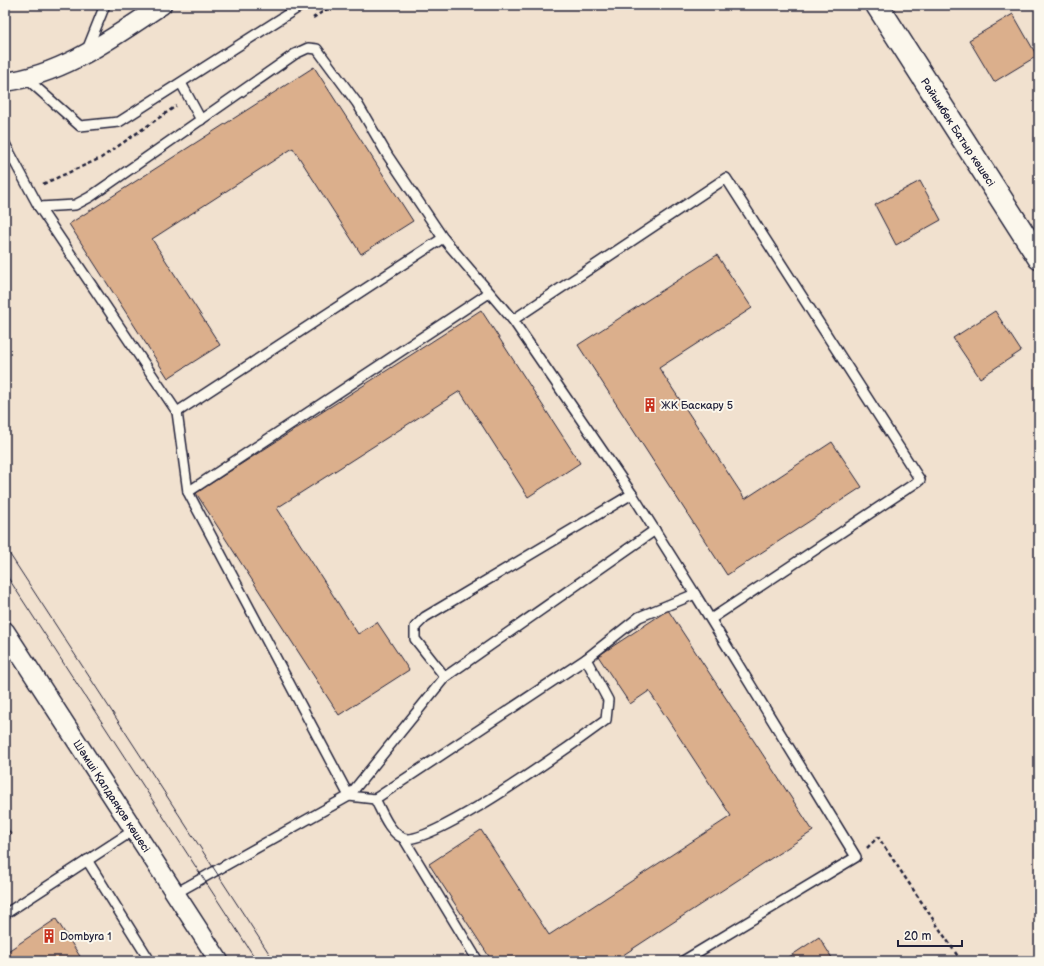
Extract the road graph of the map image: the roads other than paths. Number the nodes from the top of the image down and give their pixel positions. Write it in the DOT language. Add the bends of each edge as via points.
graph roads {
  1 [pos="105,5"];
  2 [pos="162,5"];
  3 [pos="302,5"];
  4 [pos="877,5"];
  5 [pos="85,56"];
  6 [pos="27,79"];
  7 [pos="5,82"];
  8 [pos="181,83"];
  9 [pos="201,120"];
  10 [pos="5,144"];
  11 [pos="39,206"];
  12 [pos="443,238"];
  13 [pos="1039,258"];
  14 [pos="489,293"];
  15 [pos="513,320"];
  16 [pos="177,412"];
  17 [pos="188,492"];
  18 [pos="632,494"];
  19 [pos="655,530"];
  20 [pos="695,594"];
  21 [pos="712,619"];
  22 [pos="5,631"];
  23 [pos="586,659"];
  24 [pos="445,677"];
  25 [pos="349,796"];
  26 [pos="376,799"];
  27 [pos="134,830"];
  28 [pos="404,839"];
  29 [pos="87,860"];
  30 [pos="176,893"];
  31 [pos="5,914"];
  32 [pos="150,961"];
  33 [pos="219,961"];
  34 [pos="478,961"];
  35 [pos="683,961"];
  1 -- 5 [label="lane"];
  2 -- 5 [label="street"];
  3 -- 8 [label="lane"];
  4 -- 13 [label="street, Райымбек Батыр көшесі"];
  5 -- 6 [label="street"];
  6 -- 7 [label="street"];
  6 -- 8 [label="lane" via="80,126 119,122"];
  8 -- 9 [label="lane"];
  9 -- 11 [label="lane" via="74,206"];
  9 -- 12 [label="lane" via="295,54 308,48 317,49 357,103 388,156"];
  10 -- 11 [label="lane"];
  11 -- 16 [label="lane"];
  12 -- 14 [label="lane"];
  12 -- 16 [label="lane"];
  14 -- 15 [label="lane"];
  14 -- 17 [label="lane"];
  15 -- 18 [label="lane"];
  15 -- 21 [label="lane" via="726,178 920,480"];
  16 -- 17 [label="lane"];
  17 -- 25 [label="lane"];
  18 -- 19 [label="lane"];
  18 -- 24 [label="lane" via="425,617 415,627 415,639"];
  19 -- 20 [label="lane"];
  19 -- 24 [label="lane"];
  20 -- 21 [label="lane"];
  20 -- 23 [label="lane" via="639,617"];
  21 -- 35 [label="lane" via="856,857"];
  22 -- 27 [label="street, Шәмші Қалдаяқов көшесі"];
  23 -- 26 [label="lane"];
  23 -- 28 [label="lane" via="608,700 606,720 473,810 419,838"];
  24 -- 25 [label="lane"];
  25 -- 26 [label="lane"];
  25 -- 30 [label="lane"];
  26 -- 28 [label="lane" via="392,830"];
  27 -- 29 [label="lane"];
  27 -- 30 [label="street, Шәмші Қалдаяқов көшесі"];
  28 -- 34 [label="lane"];
  29 -- 31 [label="lane"];
  29 -- 32 [label="lane"];
  30 -- 33 [label="street, Шәмші Қалдаяқов көшесі"];
}
